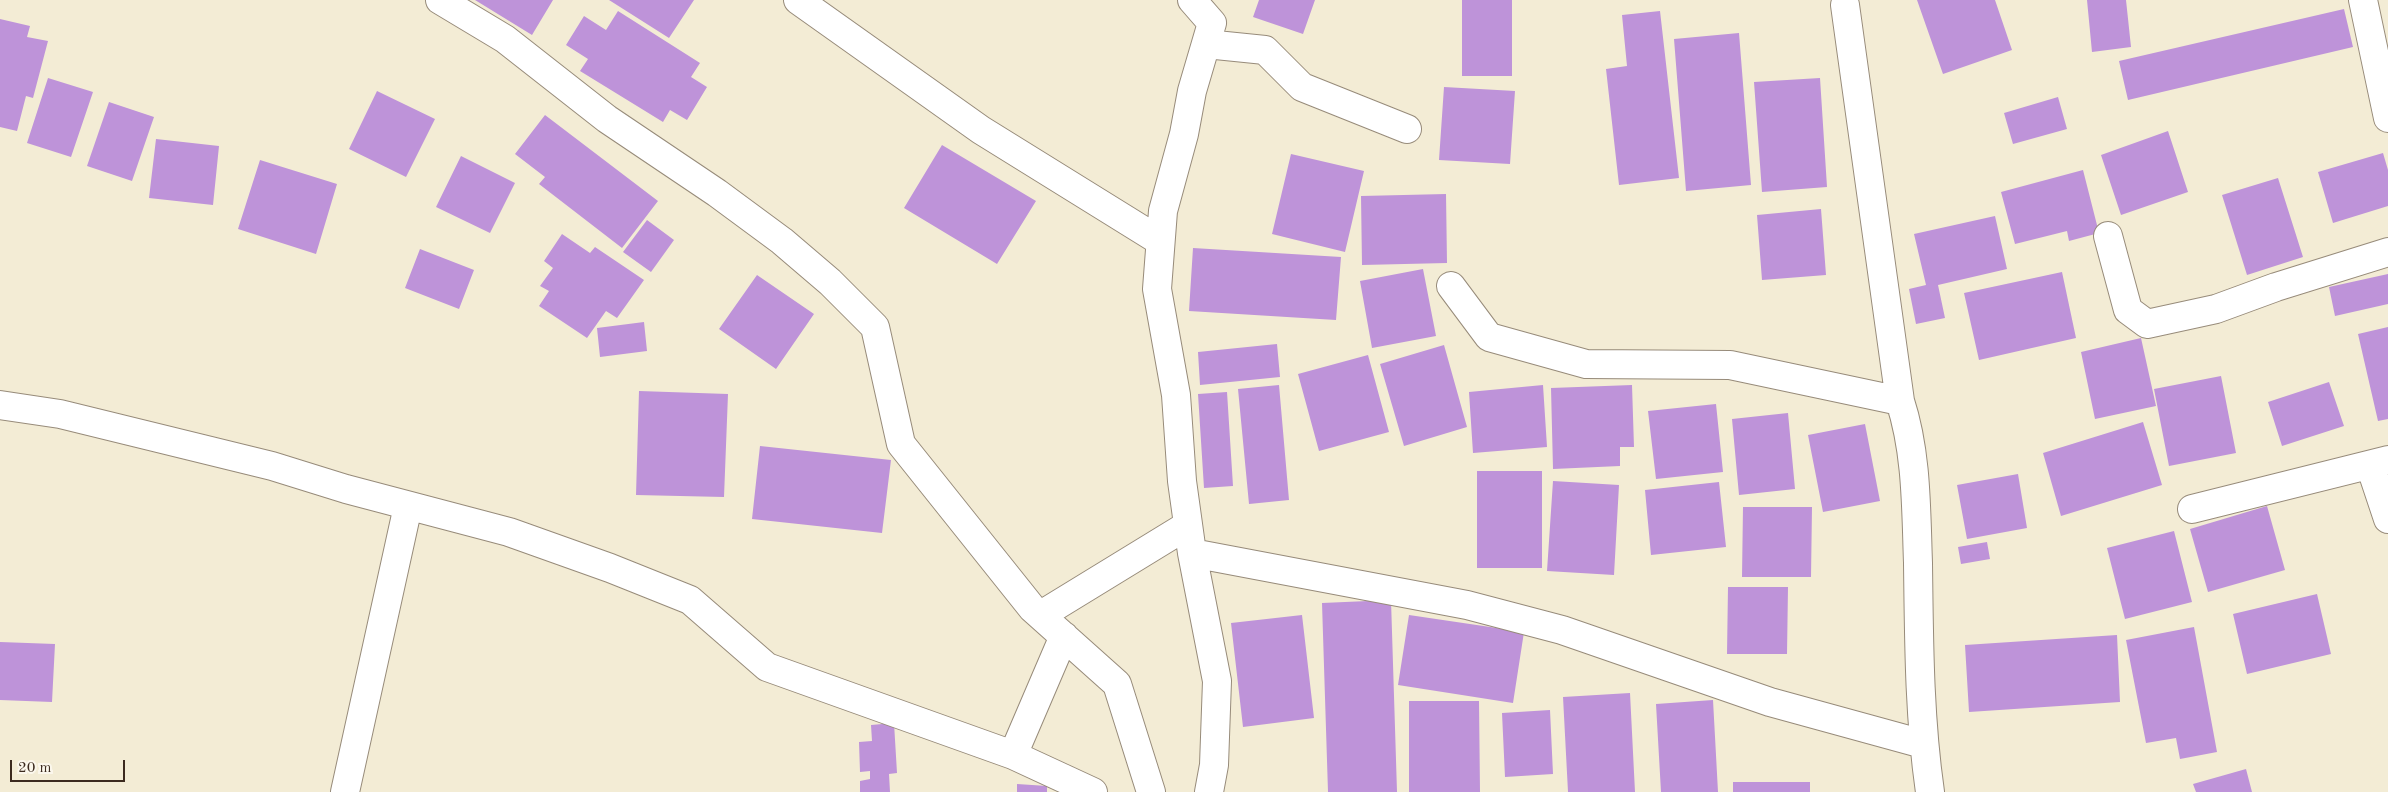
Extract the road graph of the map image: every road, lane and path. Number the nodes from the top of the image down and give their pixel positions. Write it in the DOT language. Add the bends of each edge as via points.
graph roads {
  1 [pos="440,0"];
  2 [pos="798,0"];
  3 [pos="1192,0"];
  4 [pos="2363,0"];
  5 [pos="1845,4"];
  6 [pos="1206,44"];
  7 [pos="2388,118"];
  8 [pos="1407,129"];
  9 [pos="2108,236"];
  10 [pos="1160,241"];
  11 [pos="2388,252"];
  12 [pos="1452,286"];
  13 [pos="1900,401"];
  14 [pos="0,405"];
  15 [pos="2379,463"];
  16 [pos="408,506"];
  17 [pos="2192,509"];
  18 [pos="2388,519"];
  19 [pos="1188,526"];
  20 [pos="1192,553"];
  21 [pos="1041,616"];
  22 [pos="1064,636"];
  23 [pos="1923,744"];
  24 [pos="1013,755"];
  25 [pos="345,792"];
  26 [pos="1093,792"];
  27 [pos="1151,792"];
  28 [pos="1210,792"];
  29 [pos="1930,792"];
  1 -- 21 [label="street" via="504,39 608,119 717,193 830,282 875,327 901,444"];
  2 -- 10 [label="street" via="982,130"];
  3 -- 6 [label="street" via="1212,23"];
  4 -- 7 [label="street"];
  5 -- 13 [label="street"];
  6 -- 8 [label="street" via="1265,50 1302,87"];
  6 -- 10 [label="street" via="1163,211"];
  9 -- 11 [label="street" via="2128,310 2147,324 2216,310 2285,284"];
  10 -- 19 [label="street" via="1157,289 1176,396"];
  12 -- 13 [label="street" via="1489,337 1586,364 1730,365"];
  13 -- 23 [label="street" via="1910,429 1916,508"];
  14 -- 16 [label="street" via="60,414 272,466"];
  15 -- 17 [label="street"];
  15 -- 18 [label="street"];
  16 -- 24 [label="street" via="509,532 690,600 767,667"];
  16 -- 25 [label="street"];
  19 -- 20 [label="street"];
  19 -- 21 [label="street"];
  20 -- 23 [label="street" via="1467,605 1562,630 1770,702"];
  20 -- 28 [label="street" via="1217,680"];
  21 -- 22 [label="street"];
  22 -- 24 [label="street"];
  22 -- 27 [label="street" via="1117,684"];
  23 -- 29 [label="street"];
  24 -- 26 [label="street"];
}
